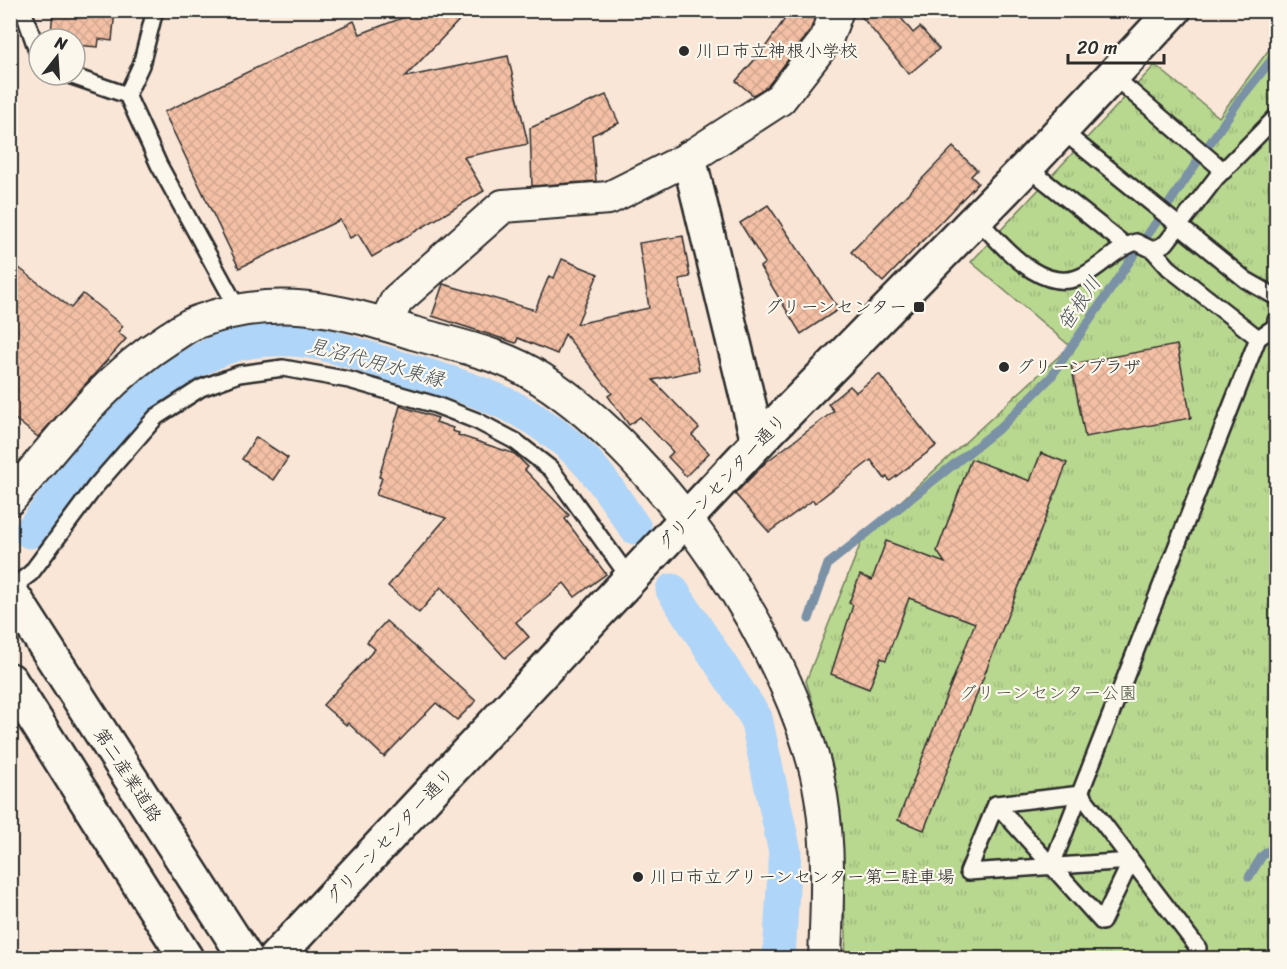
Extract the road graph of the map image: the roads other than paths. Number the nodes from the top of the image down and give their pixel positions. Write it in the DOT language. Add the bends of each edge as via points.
graph roads {
  1 [pos="23,10"];
  2 [pos="155,10"];
  3 [pos="837,10"];
  4 [pos="1174,10"];
  5 [pos="29,27"];
  6 [pos="1113,76"];
  7 [pos="87,81"];
  8 [pos="127,95"];
  9 [pos="1276,117"];
  10 [pos="1060,129"];
  11 [pos="689,158"];
  12 [pos="1027,167"];
  13 [pos="1224,171"];
  14 [pos="975,217"];
  15 [pos="1179,228"];
  16 [pos="1125,245"];
  17 [pos="1153,250"];
  18 [pos="1276,297"];
  19 [pos="239,310"];
  20 [pos="385,324"];
  21 [pos="1276,325"];
  22 [pos="1258,338"];
  23 [pos="758,442"];
  24 [pos="10,499"];
  25 [pos="687,520"];
  26 [pos="631,580"];
  27 [pos="10,590"];
  28 [pos="10,680"];
  29 [pos="1081,794"];
  30 [pos="996,804"];
  31 [pos="1131,861"];
  32 [pos="1052,865"];
  33 [pos="186,958"];
  34 [pos="246,958"];
  35 [pos="276,958"];
  36 [pos="825,958"];
  37 [pos="1196,958"];
  1 -- 5 [label="lane"];
  2 -- 8 [label="lane" via="141,65"];
  3 -- 11 [label="street" via="826,40 780,99"];
  4 -- 6 [label="street, グリーンセンター通り"];
  6 -- 10 [label="street, グリーンセンター通り"];
  6 -- 13 [label="lane"];
  7 -- 8 [label="lane"];
  8 -- 19 [label="lane" via="159,165"];
  9 -- 13 [label="lane"];
  10 -- 12 [label="street, グリーンセンター通り"];
  10 -- 15 [label="lane"];
  11 -- 20 [label="street" via="609,198 503,206 397,300"];
  11 -- 23 [label="street"];
  12 -- 14 [label="street, グリーンセンター通り"];
  12 -- 16 [label="lane"];
  13 -- 15 [label="lane"];
  14 -- 16 [label="lane" via="1016,258 1046,279 1079,278"];
  14 -- 23 [label="street, グリーンセンター通り"];
  15 -- 17 [label="lane" via="1166,243"];
  15 -- 18 [label="lane" via="1246,280"];
  16 -- 17 [label="lane" via="1136,242"];
  17 -- 22 [label="lane" via="1169,268"];
  19 -- 20 [label="street" via="285,304"];
  19 -- 24 [label="street" via="195,322 147,352 81,413"];
  20 -- 25 [label="street" via="496,357 539,377 602,427"];
  21 -- 22 [label="lane"];
  22 -- 29 [label="lane"];
  23 -- 25 [label="street, グリーンセンター通り"];
  25 -- 26 [label="street, グリーンセンター通り"];
  25 -- 36 [label="street" via="706,543 779,667 802,730 821,793 826,835"];
  26 -- 27 [label="lane" via="551,469 515,441 436,405 349,380 284,368 239,374 201,388 156,417 95,487 31,573"];
  26 -- 35 [label="street, グリーンセンター通り"];
  27 -- 34 [label="street, 第二産業道路"];
  28 -- 33 [label="street"];
  29 -- 30 [label="lane"];
  29 -- 31 [label="lane"];
  29 -- 32 [label="lane"];
  30 -- 32 [label="lane"];
  30 -- 32 [label="lane" via="968,872"];
  31 -- 32 [label="lane"];
  31 -- 32 [label="lane" via="1102,922"];
  31 -- 37 [label="lane" via="1198,948"];
}
